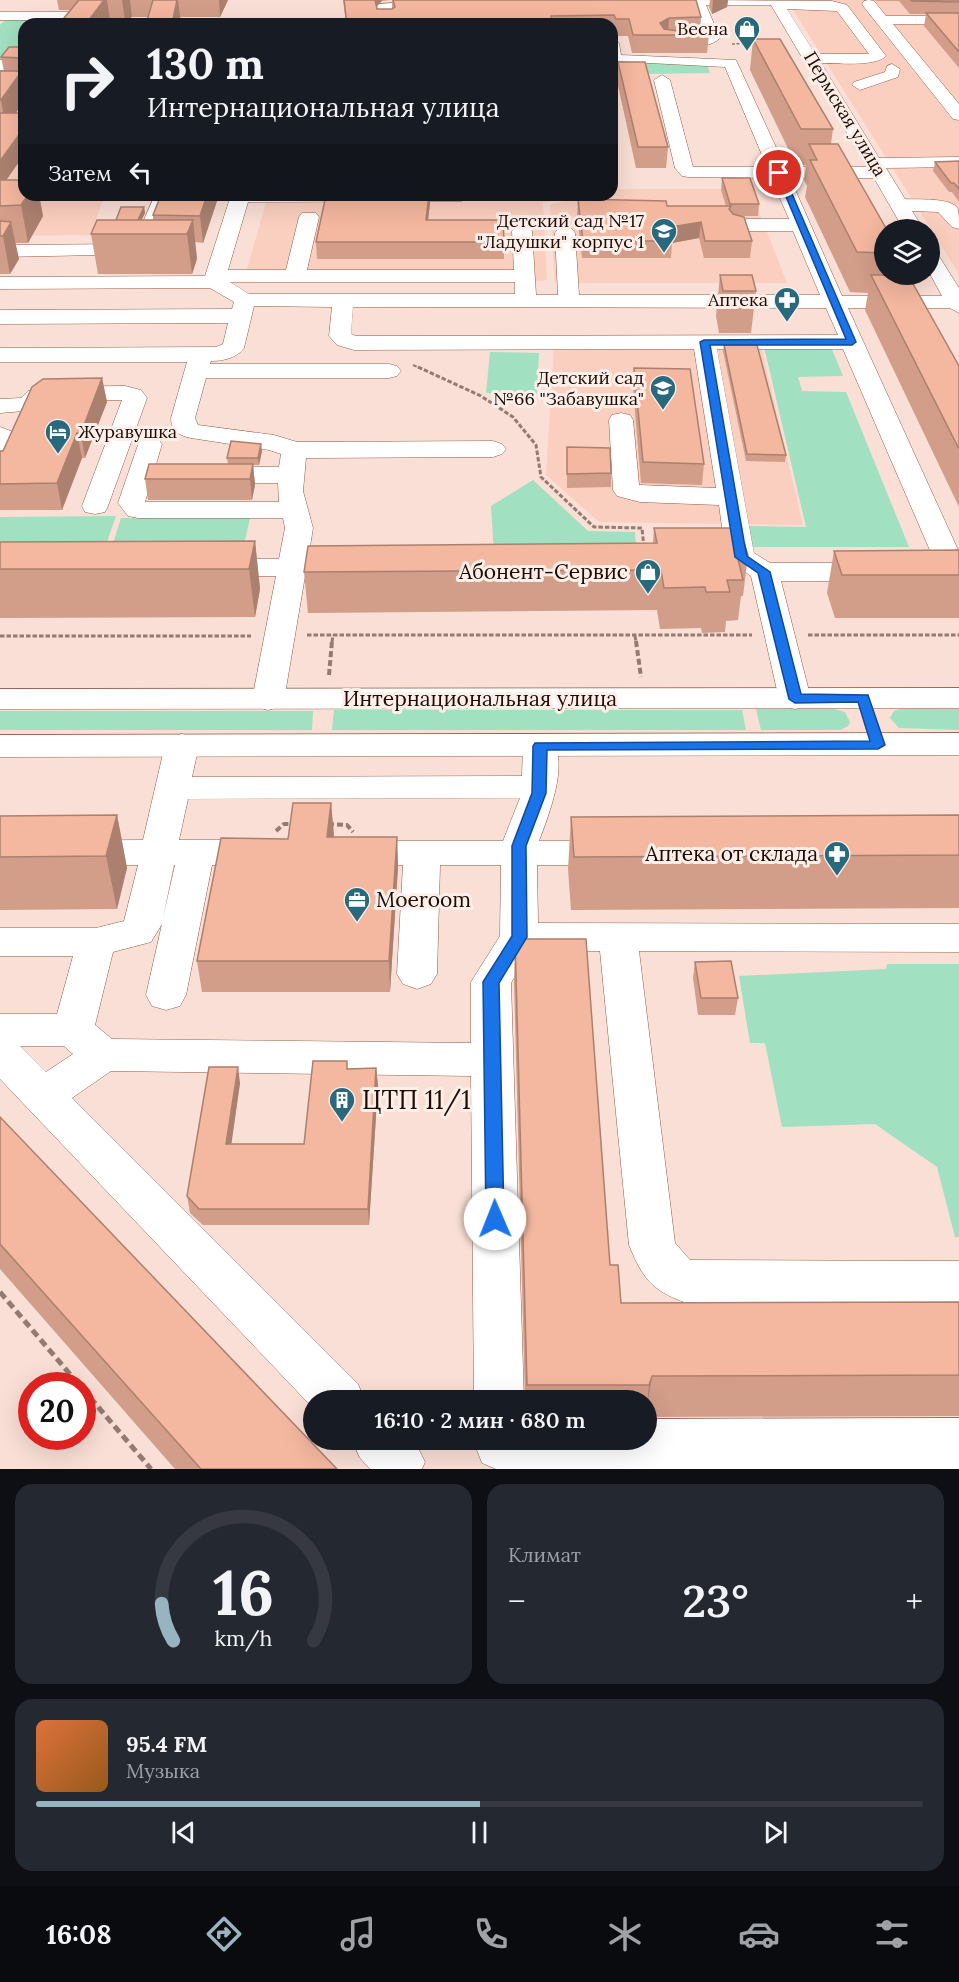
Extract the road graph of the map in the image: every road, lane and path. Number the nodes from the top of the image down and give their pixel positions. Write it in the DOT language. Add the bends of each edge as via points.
graph roads {
  1 [pos="4,0"];
  2 [pos="696,0"];
  3 [pos="776,2"];
  4 [pos="451,4"];
  5 [pos="869,4"];
  6 [pos="819,5"];
  7 [pos="0,6"];
  8 [pos="141,8"];
  9 [pos="0,16"];
  10 [pos="75,16"];
  11 [pos="238,16"];
  12 [pos="135,18"];
  13 [pos="212,18"];
  14 [pos="288,18"];
  15 [pos="385,18"];
  16 [pos="882,20"];
  17 [pos="959,20"];
  18 [pos="831,23"];
  19 [pos="658,41"];
  20 [pos="844,41"];
  21 [pos="618,58"];
  22 [pos="856,58"];
  23 [pos="790,63"];
  24 [pos="814,63"];
  25 [pos="0,65"];
  26 [pos="18,65"];
  27 [pos="892,69"];
  28 [pos="921,69"];
  29 [pos="662,80"];
  30 [pos="860,85"];
  31 [pos="959,115"];
  32 [pos="959,162"];
  33 [pos="877,168"];
  34 [pos="779,173"];
  35 [pos="161,201"];
  36 [pos="238,201"];
  37 [pos="899,205"];
  38 [pos="309,217"];
  39 [pos="907,219"];
  40 [pos="959,223"];
  41 [pos="740,225"];
  42 [pos="801,225"];
  43 [pos="522,231"];
  44 [pos="565,233"];
  45 [pos="141,250"];
  46 [pos="164,250"];
  47 [pos="0,251"];
  48 [pos="199,251"];
  49 [pos="222,251"];
  50 [pos="940,274"];
  51 [pos="295,276"];
  52 [pos="526,276"];
  53 [pos="214,279"];
  54 [pos="0,283"];
  55 [pos="343,300"];
  56 [pos="526,300"];
  57 [pos="569,301"];
  58 [pos="834,302"];
  59 [pos="958,304"];
  60 [pos="243,308"];
  61 [pos="0,317"];
  62 [pos="704,342"];
  63 [pos="852,342"];
  64 [pos="0,355"];
  65 [pos="199,363"];
  66 [pos="389,370"];
  67 [pos="0,406"];
  68 [pos="621,420"];
  69 [pos="191,431"];
  70 [pos="0,435"];
  71 [pos="149,444"];
  72 [pos="117,445"];
  73 [pos="493,449"];
  74 [pos="0,460"];
  75 [pos="293,463"];
  76 [pos="163,475"];
  77 [pos="731,497"];
  78 [pos="95,507"];
  79 [pos="295,510"];
  80 [pos="677,557"];
  81 [pos="752,565"];
  82 [pos="376,567"];
  83 [pos="188,568"];
  84 [pos="293,568"];
  85 [pos="280,635"];
  86 [pos="778,635"];
  87 [pos="959,635"];
  88 [pos="0,636"];
  89 [pos="863,698"];
  90 [pos="959,698"];
  91 [pos="0,699"];
  92 [pos="795,699"];
  93 [pos="268,700"];
  94 [pos="959,744"];
  95 [pos="182,745"];
  96 [pos="878,745"];
  97 [pos="0,746"];
  98 [pos="540,746"];
  99 [pos="540,787"];
  100 [pos="172,788"];
  101 [pos="158,852"];
  102 [pos="196,852"];
  103 [pos="262,852"];
  104 [pos="649,852"];
  105 [pos="0,853"];
  106 [pos="368,853"];
  107 [pos="422,853"];
  108 [pos="518,853"];
  109 [pos="519,937"];
  110 [pos="618,937"];
  111 [pos="959,938"];
  112 [pos="0,942"];
  113 [pos="96,942"];
  114 [pos="417,974"];
  115 [pos="166,995"];
  116 [pos="0,1030"];
  117 [pos="88,1043"];
  118 [pos="0,1052"];
  119 [pos="492,1059"];
  120 [pos="43,1096"];
  121 [pos="959,1282"];
  122 [pos="0,1292"];
  123 [pos="68,1372"];
  124 [pos="329,1390"];
  125 [pos="499,1390"];
  126 [pos="96,1405"];
  127 [pos="959,1444"];
  128 [pos="575,1450"];
  129 [pos="679,1457"];
  130 [pos="151,1469"];
  1 -- 7 [label="main road"];
  2 -- 3 [label="main road"];
  2 -- 19 [label="main road" via="713,38"];
  3 -- 6 [label="main road"];
  3 -- 24 [label="main road, Пермская улица"];
  4 -- 15 [label="main road" via="384,6"];
  5 -- 16 [label="main road"];
  6 -- 18 [label="main road"];
  6 -- 22 [label="main road" via="842,8 878,56"];
  8 -- 12 [label="main road"];
  9 -- 10 [label="main road"];
  11 -- 13 [label="main road"];
  11 -- 14 [label="main road"];
  16 -- 17 [label="main road"];
  16 -- 28 [label="main road"];
  20 -- 22 [label="main road"];
  21 -- 34 [label="main road" via="737,63"];
  22 -- 24 [label="main road"];
  23 -- 24 [label="main road"];
  24 -- 27 [label="main road"];
  24 -- 33 [label="main road, Пермская улица"];
  25 -- 26 [label="main road"];
  27 -- 28 [label="main road"];
  27 -- 30 [label="main road" via="893,74"];
  28 -- 31 [label="main road"];
  29 -- 34 [label="main road" via="688,172"];
  32 -- 33 [label="main road"];
  33 -- 34 [label="main road"];
  33 -- 37 [label="main road, Пермская улица"];
  34 -- 42 [label="main road"];
  35 -- 45 [label="main road"];
  36 -- 49 [label="main road"];
  37 -- 39 [label="main road, Пермская улица"];
  37 -- 40 [label="main road" via="942,206"];
  38 -- 51 [label="main road"];
  41 -- 42 [label="main road"];
  42 -- 58 [label="main road"];
  43 -- 52 [label="main road"];
  44 -- 57 [label="main road"];
  45 -- 46 [label="main road"];
  45 -- 47 [label="main road"];
  48 -- 49 [label="main road"];
  49 -- 53 [label="main road"];
  50 -- 59 [label="main road"];
  51 -- 52 [label="main road"];
  51 -- 53 [label="main road"];
  52 -- 56 [label="main road"];
  53 -- 54 [label="main road"];
  53 -- 60 [label="main road"];
  55 -- 56 [label="main road"];
  55 -- 60 [label="main road"];
  55 -- 62 [label="main road" via="340,336 354,343"];
  56 -- 57 [label="main road"];
  57 -- 58 [label="main road"];
  58 -- 59 [label="main road"];
  58 -- 63 [label="main road"];
  60 -- 61 [label="main road"];
  60 -- 65 [label="main road" via="233,348"];
  62 -- 63 [label="main road"];
  62 -- 77 [label="main road"];
  63 -- 81 [label="main road" via="949,561 948,567 933,572"];
  64 -- 65 [label="main road"];
  65 -- 66 [label="main road"];
  65 -- 69 [label="main road" via="183,418 183,424"];
  67 -- 72 [label="main road" via="27,405 37,396 47,394 130,394 135,398"];
  68 -- 77 [label="main road" via="626,490 640,495"];
  69 -- 71 [label="main road"];
  69 -- 75 [label="main road" via="274,443"];
  70 -- 74 [label="main road" via="10,439"];
  71 -- 72 [label="main road"];
  71 -- 76 [label="main road"];
  72 -- 78 [label="main road"];
  73 -- 75 [label="main road"];
  75 -- 76 [label="main road"];
  75 -- 79 [label="main road" via="290,491"];
  76 -- 79 [label="main road" via="131,503 138,510"];
  77 -- 81 [label="main road"];
  79 -- 84 [label="main road" via="300,528"];
  80 -- 81 [label="main road"];
  81 -- 86 [label="main road"];
  82 -- 84 [label="main road"];
  83 -- 84 [label="main road"];
  84 -- 85 [label="main road"];
  85 -- 86 [label="path"];
  85 -- 88 [label="path"];
  85 -- 93 [label="main road"];
  86 -- 87 [label="path"];
  86 -- 92 [label="main road"];
  89 -- 90 [label="main road, Интернациональная улица"];
  89 -- 92 [label="main road, Интернациональная улица"];
  89 -- 96 [label="main road"];
  91 -- 93 [label="main road, Интернациональная улица"];
  92 -- 93 [label="main road, Интернациональная улица"];
  94 -- 96 [label="main road"];
  95 -- 97 [label="main road"];
  95 -- 98 [label="main road"];
  95 -- 100 [label="main road"];
  96 -- 98 [label="main road"];
  98 -- 99 [label="main road"];
  99 -- 100 [label="main road"];
  99 -- 108 [label="main road"];
  100 -- 101 [label="main road"];
  101 -- 102 [label="main road"];
  101 -- 105 [label="main road"];
  101 -- 113 [label="main road" via="137,932"];
  102 -- 103 [label="main road"];
  102 -- 115 [label="main road"];
  104 -- 108 [label="main road"];
  106 -- 107 [label="main road"];
  107 -- 108 [label="main road"];
  107 -- 114 [label="main road"];
  108 -- 109 [label="main road"];
  109 -- 110 [label="main road"];
  109 -- 119 [label="main road" via="491,982"];
  110 -- 111 [label="main road"];
  110 -- 121 [label="main road" via="652,1245 658,1260 671,1274 684,1281"];
  112 -- 113 [label="main road"];
  113 -- 117 [label="main road"];
  116 -- 117 [label="main road"];
  117 -- 119 [label="main road"];
  117 -- 120 [label="main road"];
  118 -- 120 [label="main road"];
  119 -- 125 [label="main road"];
  120 -- 124 [label="main road"];
  122 -- 123 [label="path"];
  126 -- 130 [label="path"];
  127 -- 129 [label="main road"];
  128 -- 129 [label="main road"];
}
